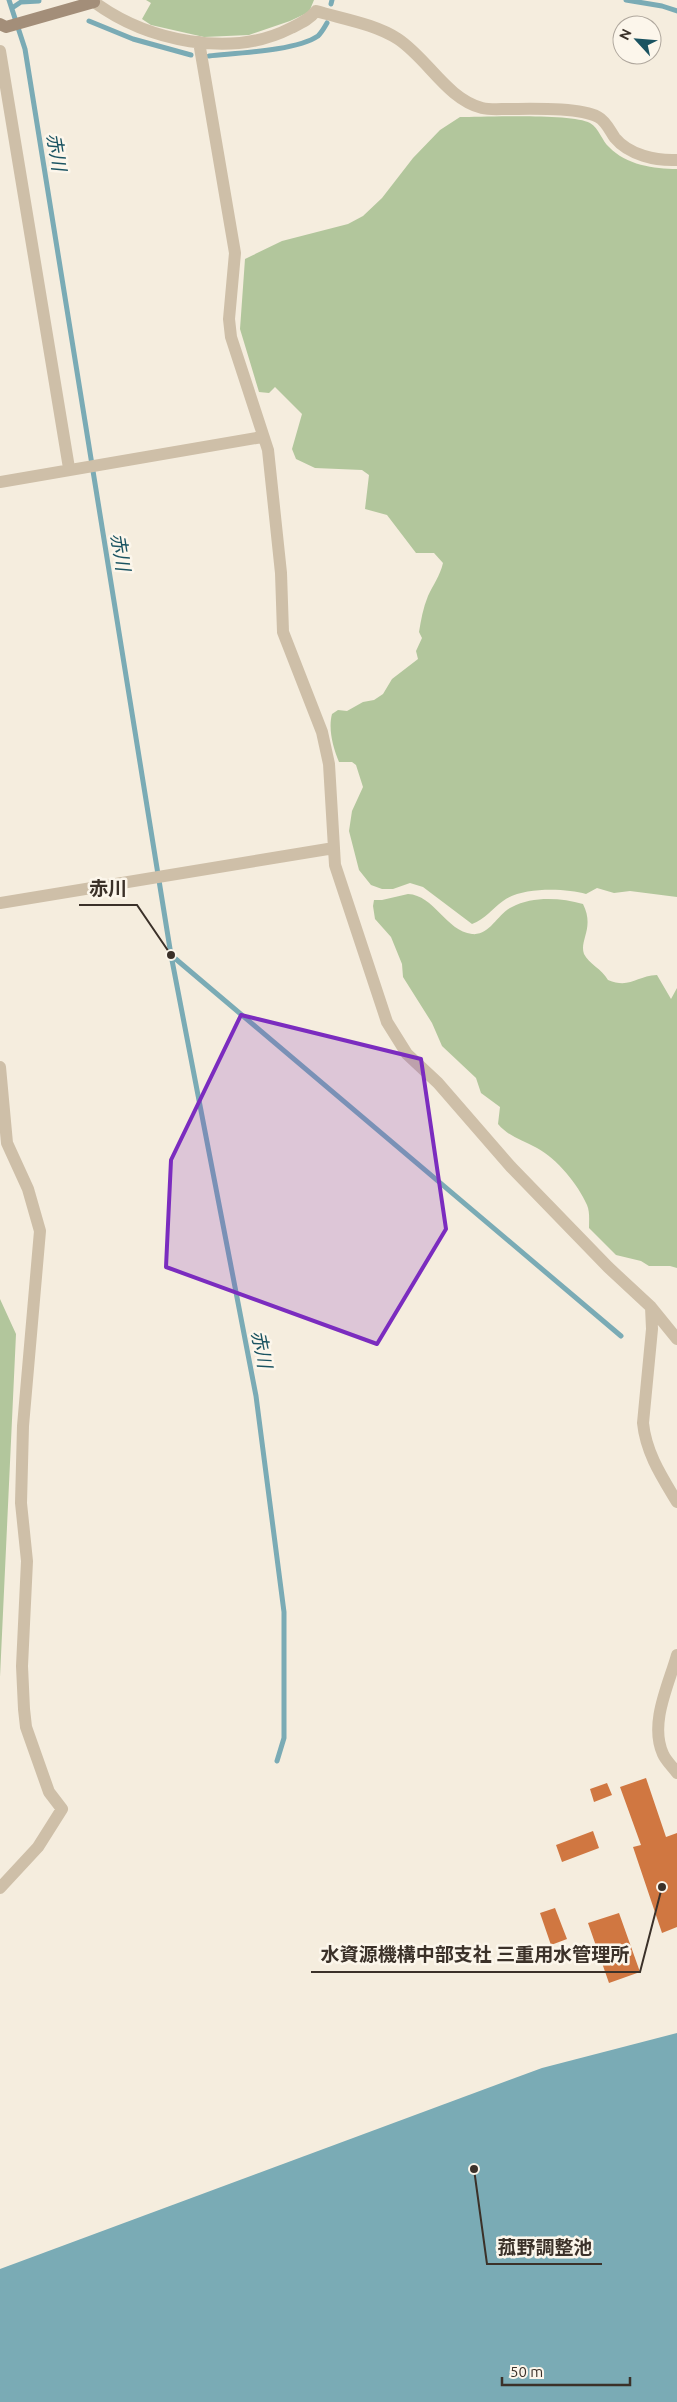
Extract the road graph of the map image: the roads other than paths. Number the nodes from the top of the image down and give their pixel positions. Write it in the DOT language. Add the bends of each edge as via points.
graph roads {
  1 [pos="3,25"];
  2 [pos="199,42"];
  3 [pos="0,51"];
  4 [pos="677,160"];
  5 [pos="262,437"];
  6 [pos="75,468"];
  7 [pos="0,482"];
  8 [pos="334,848"];
  9 [pos="0,903"];
  10 [pos="0,1068"];
  11 [pos="651,1306"];
  12 [pos="677,1338"];
  13 [pos="677,1502"];
  14 [pos="677,1655"];
  15 [pos="677,1773"];
  16 [pos="0,1888"];
  1 -- 2 [label="street" via="94,2 110,14 137,26 165,36"];
  2 -- 4 [label="street" via="267,38 305,21 316,11 397,38 421,56 466,102 484,108 563,110 598,117 629,150"];
  2 -- 5 [label="street" via="234,253 229,319 231,337"];
  3 -- 6 [label="street"];
  5 -- 6 [label="street"];
  5 -- 8 [label="street" via="268,450 281,573 283,632 322,732 329,764"];
  6 -- 7 [label="street"];
  8 -- 9 [label="street"];
  8 -- 11 [label="street" via="335,865 374,987 396,1039 511,1167 608,1267"];
  10 -- 16 [label="street" via="7,1143 28,1189 40,1231 23,1426 21,1503 27,1561 22,1666 26,1727 49,1792 62,1809 38,1847"];
  11 -- 12 [label="street"];
  11 -- 13 [label="street" via="652,1329 643,1423 656,1466"];
  14 -- 15 [label="street" via="658,1730 663,1755"];
}
